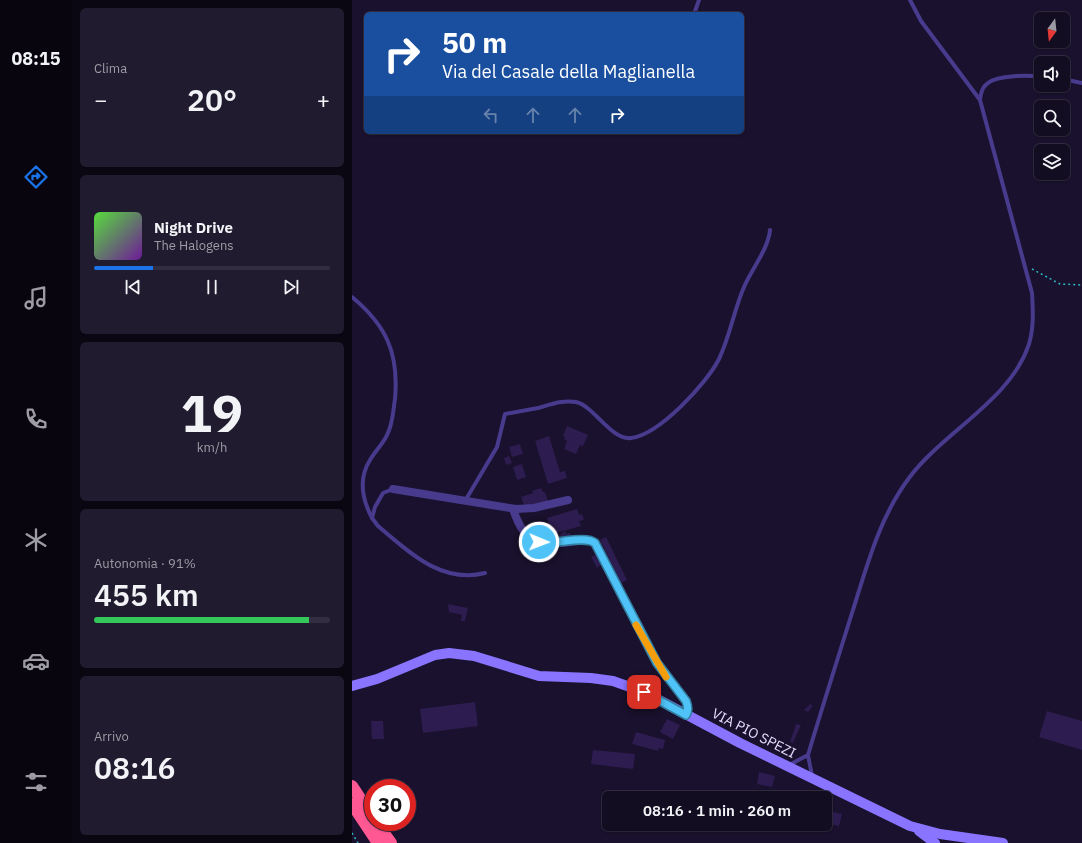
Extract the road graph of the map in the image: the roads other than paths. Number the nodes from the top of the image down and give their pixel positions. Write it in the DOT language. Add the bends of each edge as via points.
graph roads {
  1 [pos="699,0"];
  2 [pos="910,0"];
  3 [pos="695,12"];
  4 [pos="1034,76"];
  5 [pos="1070,80"];
  6 [pos="1082,83"];
  7 [pos="980,100"];
  8 [pos="770,230"];
  9 [pos="352,297"];
  10 [pos="393,489"];
  11 [pos="568,500"];
  12 [pos="465,501"];
  13 [pos="513,509"];
  14 [pos="372,518"];
  15 [pos="484,573"];
  16 [pos="352,686"];
  17 [pos="686,715"];
  18 [pos="808,755"];
  19 [pos="787,766"];
  20 [pos="813,778"];
  21 [pos="352,786"];
  22 [pos="352,804"];
  23 [pos="364,804"];
  24 [pos="914,828"];
  25 [pos="382,831"];
  26 [pos="955,840"];
  27 [pos="981,842"];
  28 [pos="378,843"];
  29 [pos="391,843"];
  30 [pos="935,843"];
  31 [pos="1003,843"];
  1 -- 3 [label="lane"];
  2 -- 7 [label="lane" via="921,21"];
  4 -- 7 [label="lane" via="995,79 988,82 983,88"];
  5 -- 6 [label="lane"];
  7 -- 18 [label="lane" via="1032,293 1031,332 1024,355 1004,386 924,460 890,508 874,543"];
  8 -- 12 [label="lane" via="769,240 743,288 719,358 710,374 672,414 650,430 630,439 618,436 578,402 556,402 505,414 497,447"];
  9 -- 14 [label="lane" via="368,311 383,331 392,348 395,366 395,394 390,429 369,461 362,478 364,497"];
  10 -- 12 [label="street"];
  10 -- 14 [label="lane" via="385,490 381,495"];
  11 -- 13 [label="street" via="530,509"];
  12 -- 13 [label="street"];
  13 -- 17 [label="street" via="524,533 535,542 593,541 657,663 686,701"];
  14 -- 15 [label="lane" via="390,536 431,567 454,575 472,576"];
  16 -- 17 [label="street, VIA PIO SPEZI" via="435,656 458,653 539,676 613,681 644,692"];
  17 -- 19 [label="street, VIA PIO SPEZI"];
  18 -- 19 [label="lane"];
  18 -- 20 [label="lane"];
  19 -- 20 [label="street, VIA PIO SPEZI"];
  20 -- 24 [label="street, VIA PIO SPEZI"];
  21 -- 23 [label="highway"];
  22 -- 28 [label="highway"];
  24 -- 26 [label="street, VIA PIO SPEZI"];
  24 -- 30 [label="street"];
  25 -- 29 [label="highway"];
  26 -- 27 [label="street, VIA PIO SPEZI"];
  27 -- 31 [label="street, VIA PIO SPEZI"];
}
